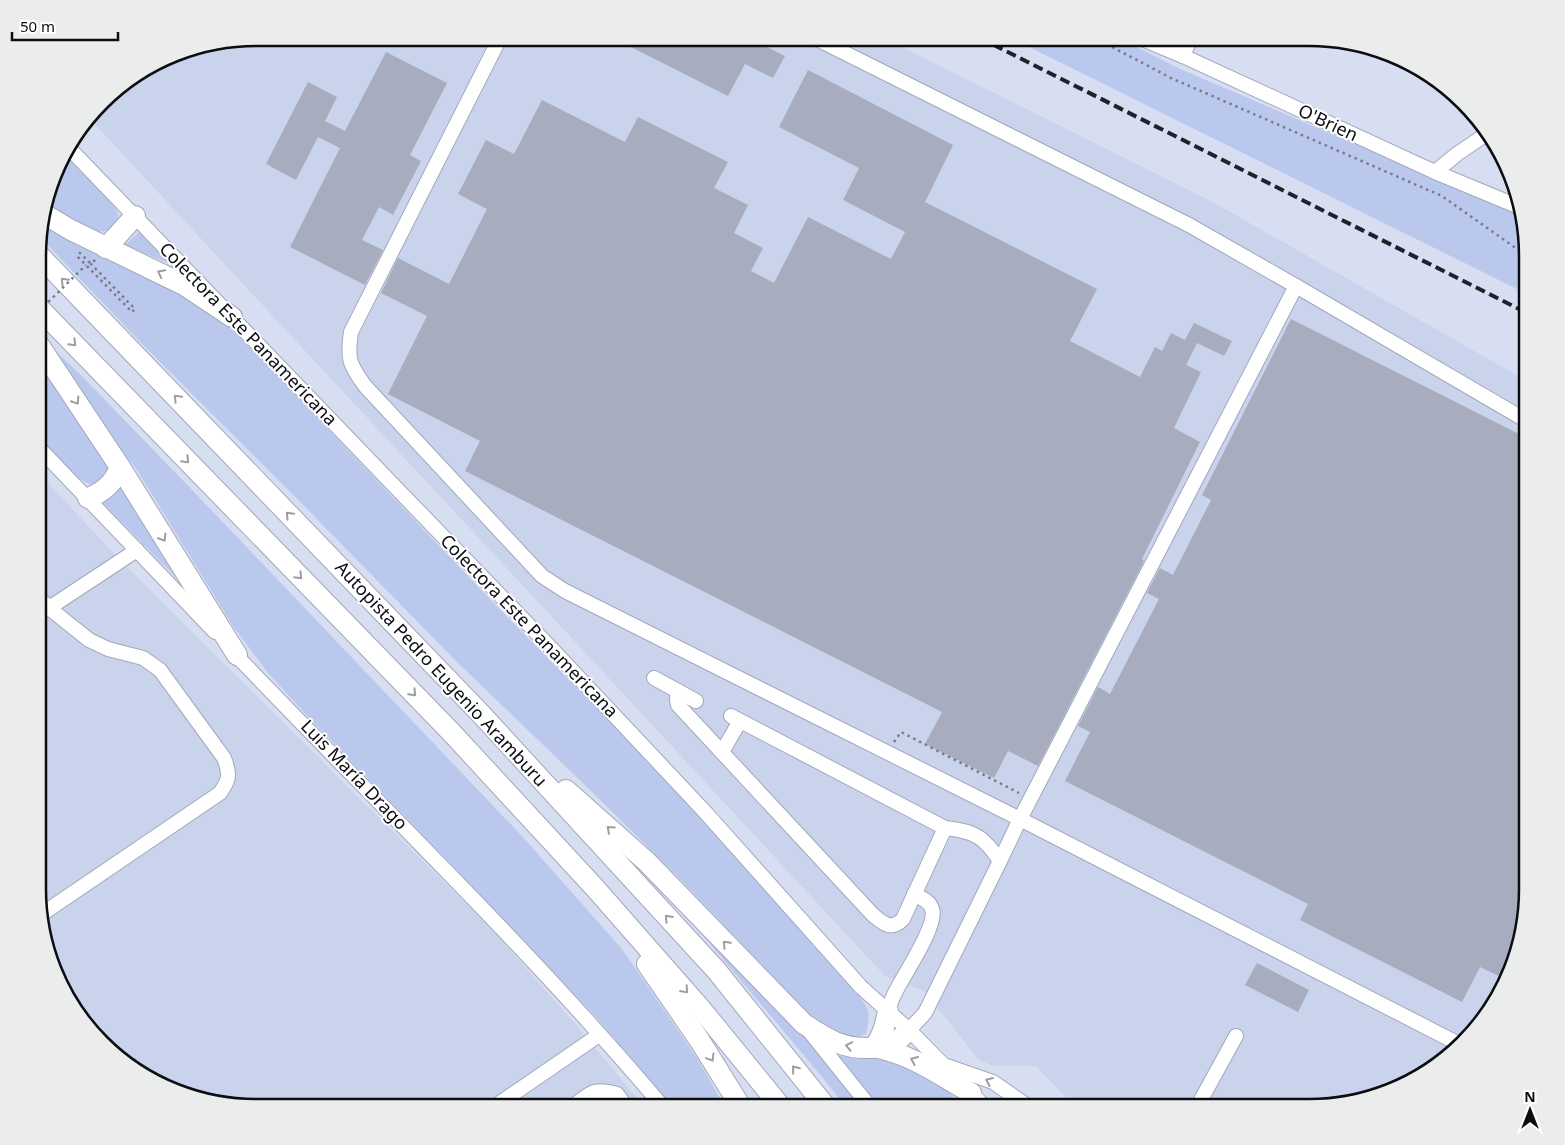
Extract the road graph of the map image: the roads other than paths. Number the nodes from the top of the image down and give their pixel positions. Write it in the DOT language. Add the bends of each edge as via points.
graph roads {
  1 [pos="496,46"];
  2 [pos="831,46"];
  3 [pos="1159,46"];
  4 [pos="1187,46"];
  5 [pos="1182,56"];
  6 [pos="1482,138"];
  7 [pos="74,153"];
  8 [pos="1435,172"];
  9 [pos="1512,204"];
  10 [pos="135,216"];
  11 [pos="50,217"];
  12 [pos="104,253"];
  13 [pos="46,262"];
  14 [pos="1296,286"];
  15 [pos="46,316"];
  16 [pos="232,317"];
  17 [pos="46,356"];
  18 [pos="1519,416"];
  19 [pos="46,455"];
  20 [pos="120,467"];
  21 [pos="88,498"];
  22 [pos="137,550"];
  23 [pos="46,602"];
  24 [pos="46,605"];
  25 [pos="237,655"];
  26 [pos="654,678"];
  27 [pos="678,691"];
  28 [pos="696,701"];
  29 [pos="481,714"];
  30 [pos="722,752"];
  31 [pos="1020,819"];
  32 [pos="945,828"];
  33 [pos="1000,862"];
  34 [pos="595,888"];
  35 [pos="914,894"];
  36 [pos="48,910"];
  37 [pos="888,1011"];
  38 [pos="804,1024"];
  39 [pos="909,1030"];
  40 [pos="599,1035"];
  41 [pos="1236,1036"];
  42 [pos="1453,1041"];
  43 [pos="874,1047"];
  44 [pos="944,1064"];
  45 [pos="506,1099"];
  46 [pos="583,1099"];
  47 [pos="621,1099"];
  48 [pos="656,1099"];
  49 [pos="736,1099"];
  50 [pos="774,1099"];
  51 [pos="820,1099"];
  52 [pos="864,1099"];
  53 [pos="976,1099"];
  54 [pos="977,1099"];
  55 [pos="1017,1099"];
  56 [pos="1202,1099"];
  1 -- 31 [label="street" via="350,332 350,361 355,372 542,576 565,591"];
  2 -- 14 [label="street" via="1189,225"];
  3 -- 5 [label="street, O'Brien"];
  4 -- 5 [label="street"];
  5 -- 8 [label="street, O'Brien"];
  6 -- 8 [label="street"];
  7 -- 10 [label="street, Colectora Este Panamericana"];
  8 -- 9 [label="street, O'Brien"];
  10 -- 12 [label="highway"];
  10 -- 16 [label="street, Colectora Este Panamericana"];
  11 -- 12 [label="highway"];
  16 -- 12 [label="highway, one-way" via="184,285 154,270"];
  29 -- 13 [label="highway, Autopista Pedro Eugenio Aramburu, one-way"];
  14 -- 18 [label="street"];
  14 -- 31 [label="street"];
  15 -- 34 [label="highway, Autopista Pedro Eugenio Aramburu, one-way" via="451,732"];
  16 -- 37 [label="street, Colectora Este Panamericana" via="552,648 706,813 861,987"];
  17 -- 20 [label="highway, one-way"];
  19 -- 21 [label="street, Luis María Drago"];
  20 -- 21 [label="highway" via="110,485"];
  20 -- 25 [label="highway, one-way"];
  21 -- 22 [label="street, Luis María Drago"];
  22 -- 23 [label="street"];
  22 -- 25 [label="street, Luis María Drago"];
  24 -- 36 [label="street" via="89,640 108,649 143,658 160,670 224,758 229,771 227,783 220,793"];
  25 -- 40 [label="street, Luis María Drago" via="500,925"];
  26 -- 27 [label="street"];
  27 -- 28 [label="street"];
  27 -- 30 [label="street" via="678,705"];
  38 -- 29 [label="highway, one-way" via="647,862"];
  51 -- 29 [label="highway, Autopista Pedro Eugenio Aramburu, one-way" via="716,970"];
  30 -- 32 [label="street" via="735,718"];
  30 -- 35 [label="street" via="881,921 890,926 897,925"];
  31 -- 33 [label="street"];
  31 -- 42 [label="street"];
  32 -- 33 [label="street" via="979,837 989,845"];
  32 -- 35 [label="street"];
  33 -- 39 [label="street" via="925,1013"];
  34 -- 49 [label="highway, one-way"];
  34 -- 50 [label="highway, Autopista Pedro Eugenio Aramburu, one-way"];
  35 -- 37 [label="street" via="931,905 933,918"];
  37 -- 39 [label="street, Colectora Este Panamericana"];
  37 -- 43 [label="highway" via="880,1040"];
  43 -- 38 [label="highway, one-way" via="848,1047 830,1041"];
  38 -- 52 [label="street"];
  39 -- 43 [label="highway" via="896,1042"];
  39 -- 44 [label="street, Colectora Este Panamericana"];
  40 -- 45 [label="street"];
  40 -- 48 [label="street, Luis María Drago"];
  41 -- 56 [label="street"];
  53 -- 43 [label="highway, one-way" via="922,1063"];
  44 -- 54 [label="street, Colectora Este Panamericana"];
  55 -- 44 [label="street, one-way" via="993,1082"];
  46 -- 47 [label="street" via="600,1090 617,1094"];
}
